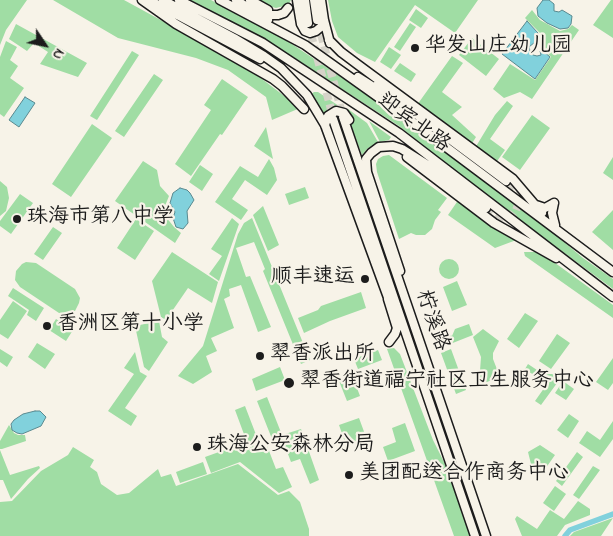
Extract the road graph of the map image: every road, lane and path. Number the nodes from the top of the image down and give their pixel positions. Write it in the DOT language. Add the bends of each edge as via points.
graph roads {
  1 [pos="142,0"];
  2 [pos="150,0"];
  3 [pos="163,0"];
  4 [pos="179,0"];
  5 [pos="220,0"];
  6 [pos="236,0"];
  7 [pos="250,0"];
  8 [pos="296,0"];
  9 [pos="305,0"];
  10 [pos="314,0"];
  11 [pos="321,0"];
  12 [pos="288,8"];
  13 [pos="321,20"];
  14 [pos="308,23"];
  15 [pos="234,38"];
  16 [pos="329,40"];
  17 [pos="305,45"];
  18 [pos="301,67"];
  19 [pos="294,81"];
  20 [pos="400,103"];
  21 [pos="304,109"];
  22 [pos="343,117"];
  23 [pos="333,119"];
  24 [pos="325,125"];
  25 [pos="389,126"];
  26 [pos="388,145"];
  27 [pos="437,171"];
  28 [pos="367,172"];
  29 [pos="506,181"];
  30 [pos="530,199"];
  31 [pos="486,208"];
  32 [pos="555,225"];
  33 [pos="569,238"];
  34 [pos="613,272"];
  35 [pos="585,276"];
  36 [pos="613,297"];
  37 [pos="395,303"];
  38 [pos="396,319"];
  39 [pos="406,335"];
  40 [pos="421,348"];
  41 [pos="412,351"];
  42 [pos="480,517"];
  43 [pos="470,521"];
  44 [pos="475,536"];
  45 [pos="486,536"];
  1 -- 21 [label="main road" via="176,24 273,79"];
  2 -- 19 [label="main road" via="255,56"];
  3 -- 15 [label="main road"];
  4 -- 18 [label="main road, 迎宾北路" via="263,43"];
  5 -- 17 [label="main road, 迎宾北路"];
  6 -- 12 [label="main road" via="273,15 282,14"];
  6 -- 17 [label="main road"];
  7 -- 12 [label="main road" via="272,11 281,12"];
  8 -- 12 [label="main road"];
  8 -- 13 [label="main road" via="305,31 316,31 322,26"];
  9 -- 14 [label="main road"];
  10 -- 13 [label="main road"];
  11 -- 13 [label="main road"];
  13 -- 16 [label="main road"];
  15 -- 18 [label="main road"];
  15 -- 19 [label="main road" via="264,56"];
  16 -- 20 [label="main road" via="336,54"];
  16 -- 30 [label="main road" via="350,59 513,179"];
  17 -- 20 [label="main road"];
  17 -- 33 [label="main road, 迎宾北路"];
  18 -- 25 [label="main road, 迎宾北路"];
  19 -- 24 [label="main road" via="312,101"];
  20 -- 29 [label="main road"];
  22 -- 40 [label="main road, 柠溪路"];
  23 -- 37 [label="main road, 柠溪路"];
  24 -- 28 [label="main road" via="333,112 346,114"];
  24 -- 38 [label="main road"];
  25 -- 27 [label="main road"];
  25 -- 35 [label="main road, 迎宾北路"];
  26 -- 27 [label="main road" via="402,149"];
  26 -- 28 [label="main road" via="369,154"];
  26 -- 35 [label="main road" via="494,222"];
  27 -- 31 [label="main road"];
  28 -- 40 [label="main road" via="394,249"];
  30 -- 32 [label="main road"];
  30 -- 32 [label="main road" via="542,208 554,203"];
  32 -- 33 [label="main road"];
  33 -- 34 [label="main road, 迎宾北路"];
  35 -- 36 [label="main road, 迎宾北路"];
  37 -- 38 [label="main road"];
  37 -- 39 [label="main road, 柠溪路"];
  38 -- 39 [label="main road"];
  38 -- 41 [label="main road" via="395,334 389,342 400,342"];
  39 -- 41 [label="main road, 柠溪路"];
  40 -- 42 [label="main road, 柠溪路"];
  41 -- 43 [label="main road, 柠溪路"];
  42 -- 43 [label="main road"];
  42 -- 45 [label="main road, 柠溪路"];
  43 -- 44 [label="main road, 柠溪路"];
}
